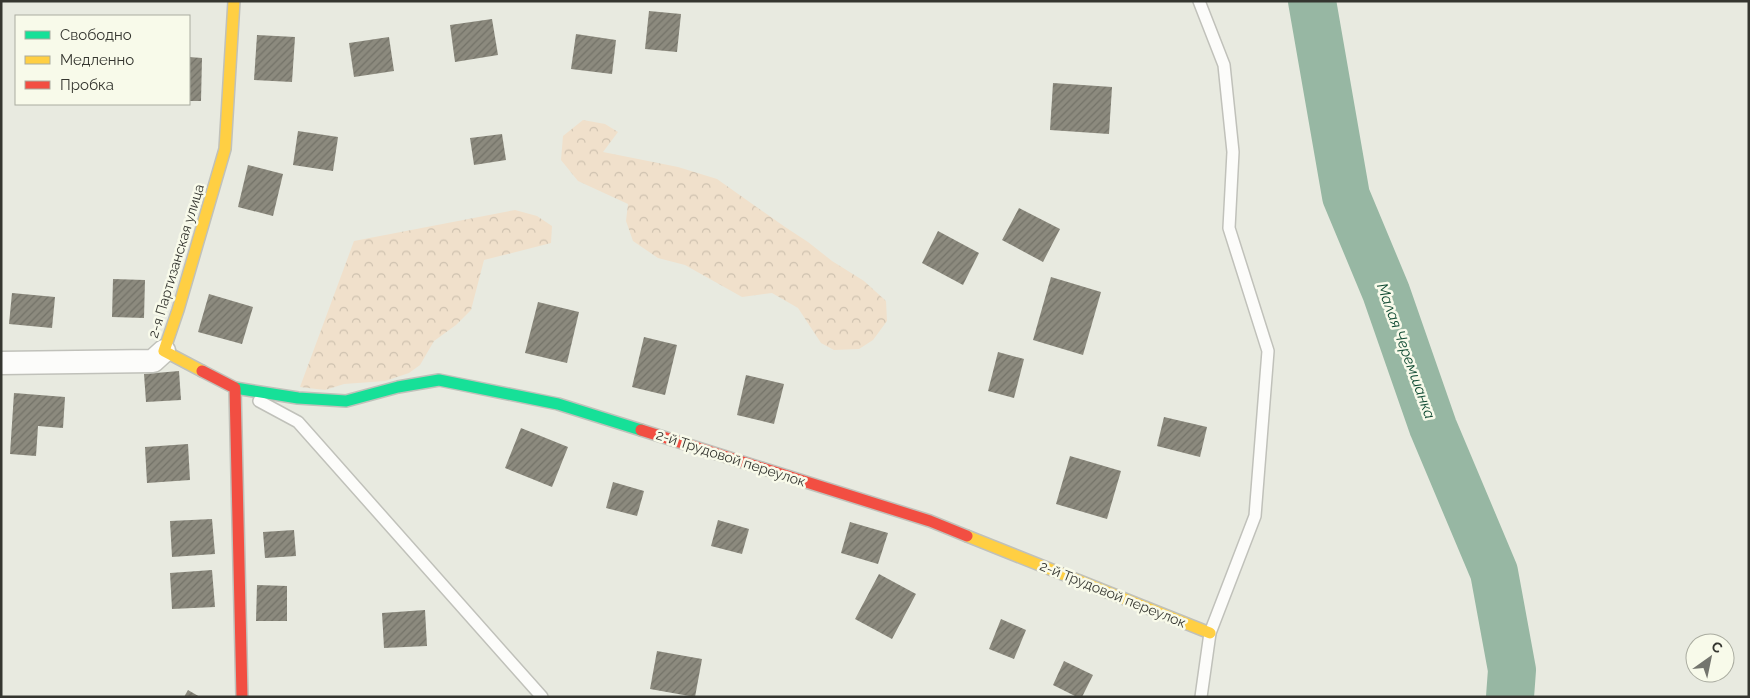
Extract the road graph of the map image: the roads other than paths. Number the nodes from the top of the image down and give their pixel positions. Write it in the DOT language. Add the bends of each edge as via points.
graph roads {
  1 [pos="234,1"];
  2 [pos="1199,1"];
  3 [pos="164,351"];
  4 [pos="1,364"];
  5 [pos="235,388"];
  6 [pos="1210,633"];
  7 [pos="242,697"];
  8 [pos="542,697"];
  9 [pos="1201,697"];
  1 -- 3 [label="street, 2-я Партизанская улица" via="225,149"];
  2 -- 6 [label="lane" via="1224,65 1233,152 1229,228 1268,351 1255,516"];
  3 -- 4 [label="street" via="153,361"];
  3 -- 5 [label="street, 2-я Партизанская улица"];
  5 -- 6 [label="street, 2-й Трудовой переулок" via="298,398 346,401 438,380 558,404 930,521"];
  5 -- 7 [label="street"];
  5 -- 8 [label="lane" via="298,422"];
  6 -- 9 [label="lane"];
}
